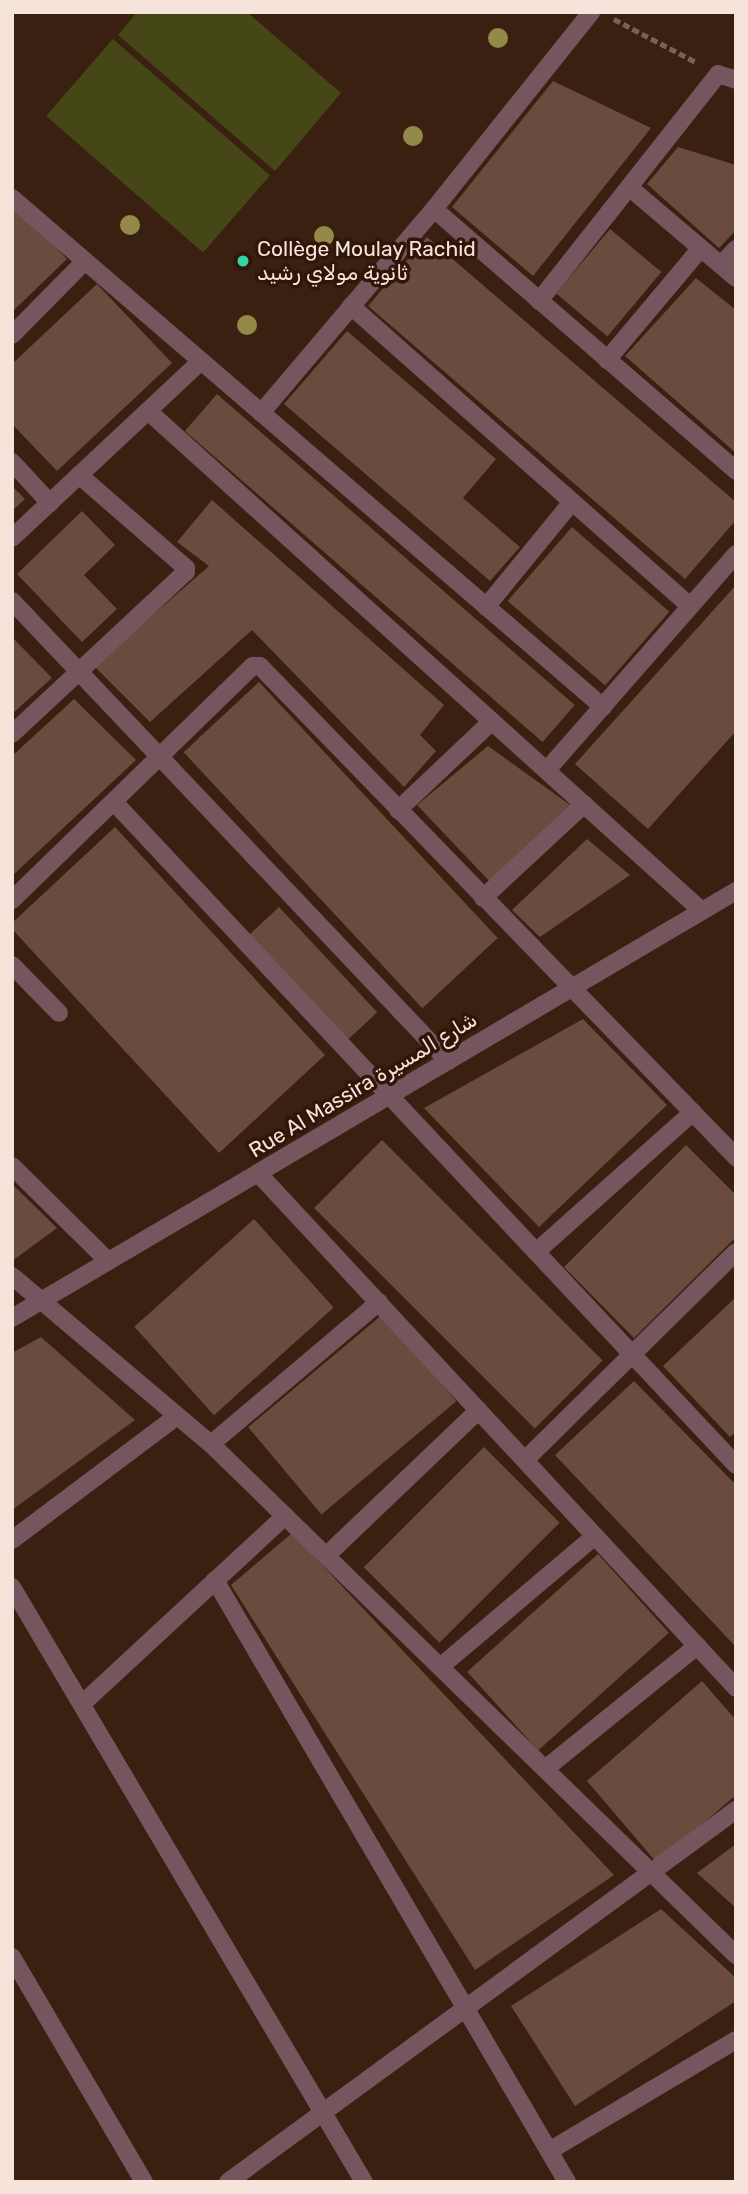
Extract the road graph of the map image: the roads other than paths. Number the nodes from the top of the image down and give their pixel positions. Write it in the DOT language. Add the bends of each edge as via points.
graph roads {
  1 [pos="591,12"];
  2 [pos="736,80"];
  3 [pos="629,187"];
  4 [pos="12,198"];
  5 [pos="434,209"];
  6 [pos="701,248"];
  7 [pos="736,249"];
  8 [pos="85,261"];
  9 [pos="721,265"];
  10 [pos="736,278"];
  11 [pos="539,301"];
  12 [pos="351,306"];
  13 [pos="12,335"];
  14 [pos="607,360"];
  15 [pos="201,361"];
  16 [pos="148,411"];
  17 [pos="261,413"];
  18 [pos="12,462"];
  19 [pos="736,471"];
  20 [pos="79,475"];
  21 [pos="572,502"];
  22 [pos="50,503"];
  23 [pos="12,538"];
  24 [pos="736,554"];
  25 [pos="12,601"];
  26 [pos="690,606"];
  27 [pos="486,607"];
  28 [pos="79,671"];
  29 [pos="603,707"];
  30 [pos="492,721"];
  31 [pos="12,734"];
  32 [pos="161,757"];
  33 [pos="547,770"];
  34 [pos="114,802"];
  35 [pos="584,804"];
  36 [pos="398,810"];
  37 [pos="736,891"];
  38 [pos="484,898"];
  39 [pos="12,901"];
  40 [pos="702,911"];
  41 [pos="12,965"];
  42 [pos="570,989"];
  43 [pos="59,1013"];
  44 [pos="448,1061"];
  45 [pos="388,1096"];
  46 [pos="693,1112"];
  47 [pos="736,1157"];
  48 [pos="12,1166"];
  49 [pos="258,1173"];
  50 [pos="536,1252"];
  51 [pos="736,1252"];
  52 [pos="108,1261"];
  53 [pos="12,1276"];
  54 [pos="40,1301"];
  55 [pos="379,1302"];
  56 [pos="12,1318"];
  57 [pos="632,1354"];
  58 [pos="479,1410"];
  59 [pos="177,1416"];
  60 [pos="211,1444"];
  61 [pos="732,1452"];
  62 [pos="525,1460"];
  63 [pos="285,1516"];
  64 [pos="595,1536"];
  65 [pos="12,1540"];
  66 [pos="326,1556"];
  67 [pos="215,1580"];
  68 [pos="12,1587"];
  69 [pos="696,1646"];
  70 [pos="440,1667"];
  71 [pos="736,1688"];
  72 [pos="82,1704"];
  73 [pos="545,1769"];
  74 [pos="736,1810"];
  75 [pos="652,1874"];
  76 [pos="736,1955"];
  77 [pos="12,1957"];
  78 [pos="466,2009"];
  79 [pos="736,2040"];
  80 [pos="324,2112"];
  81 [pos="549,2151"];
  82 [pos="144,2182"];
  83 [pos="228,2182"];
  84 [pos="364,2182"];
  85 [pos="567,2182"];
  1 -- 5 [label="street"];
  2 -- 3 [label="street" via="718,74"];
  3 -- 6 [label="street"];
  3 -- 11 [label="street"];
  4 -- 8 [label="street"];
  5 -- 11 [label="street"];
  5 -- 12 [label="street"];
  6 -- 9 [label="street"];
  6 -- 14 [label="street"];
  7 -- 9 [label="street"];
  8 -- 13 [label="street"];
  8 -- 15 [label="street"];
  9 -- 10 [label="street"];
  11 -- 14 [label="street"];
  12 -- 17 [label="street"];
  12 -- 21 [label="street"];
  14 -- 19 [label="street"];
  15 -- 16 [label="street"];
  15 -- 17 [label="street"];
  16 -- 20 [label="street"];
  16 -- 30 [label="street"];
  17 -- 27 [label="street"];
  18 -- 22 [label="street"];
  20 -- 22 [label="street"];
  20 -- 28 [label="street" via="186,570"];
  21 -- 26 [label="street"];
  21 -- 27 [label="street"];
  22 -- 23 [label="street"];
  24 -- 26 [label="street"];
  25 -- 28 [label="street"];
  26 -- 29 [label="street"];
  27 -- 29 [label="street"];
  28 -- 31 [label="street"];
  28 -- 32 [label="street"];
  29 -- 33 [label="street"];
  30 -- 33 [label="street"];
  30 -- 36 [label="street"];
  32 -- 34 [label="street"];
  32 -- 36 [label="street" via="257,665"];
  32 -- 44 [label="street"];
  33 -- 35 [label="street"];
  34 -- 39 [label="street"];
  34 -- 45 [label="street"];
  35 -- 38 [label="street"];
  35 -- 40 [label="street"];
  36 -- 38 [label="street"];
  37 -- 40 [label="street, Rue Al Massira شارع المسيرة"];
  38 -- 42 [label="street"];
  40 -- 42 [label="street, Rue Al Massira شارع المسيرة"];
  41 -- 43 [label="street"];
  42 -- 44 [label="street, Rue Al Massira شارع المسيرة"];
  42 -- 46 [label="street"];
  44 -- 45 [label="street, Rue Al Massira شارع المسيرة"];
  45 -- 49 [label="street, Rue Al Massira شارع المسيرة"];
  45 -- 50 [label="street"];
  46 -- 47 [label="street"];
  46 -- 50 [label="street"];
  48 -- 52 [label="street"];
  49 -- 52 [label="street, Rue Al Massira شارع المسيرة"];
  49 -- 55 [label="street"];
  50 -- 57 [label="street"];
  51 -- 57 [label="street"];
  52 -- 54 [label="street, Rue Al Massira شارع المسيرة"];
  53 -- 54 [label="street"];
  54 -- 56 [label="street, Rue Al Massira شارع المسيرة"];
  54 -- 59 [label="street"];
  55 -- 58 [label="street"];
  55 -- 60 [label="street"];
  57 -- 61 [label="street"];
  57 -- 62 [label="street"];
  58 -- 62 [label="street"];
  58 -- 66 [label="street"];
  59 -- 60 [label="street"];
  59 -- 65 [label="street"];
  60 -- 63 [label="street"];
  62 -- 64 [label="street"];
  63 -- 66 [label="street"];
  63 -- 67 [label="street"];
  64 -- 69 [label="street"];
  64 -- 70 [label="street"];
  66 -- 70 [label="street"];
  67 -- 72 [label="street"];
  67 -- 78 [label="street"];
  68 -- 72 [label="street"];
  69 -- 71 [label="street"];
  69 -- 73 [label="street"];
  70 -- 73 [label="street"];
  72 -- 80 [label="street"];
  73 -- 75 [label="street"];
  74 -- 75 [label="street"];
  75 -- 76 [label="street"];
  75 -- 78 [label="street"];
  77 -- 82 [label="street"];
  78 -- 80 [label="street"];
  78 -- 81 [label="street"];
  79 -- 81 [label="street"];
  80 -- 83 [label="street"];
  80 -- 84 [label="street"];
  81 -- 85 [label="street"];
}
